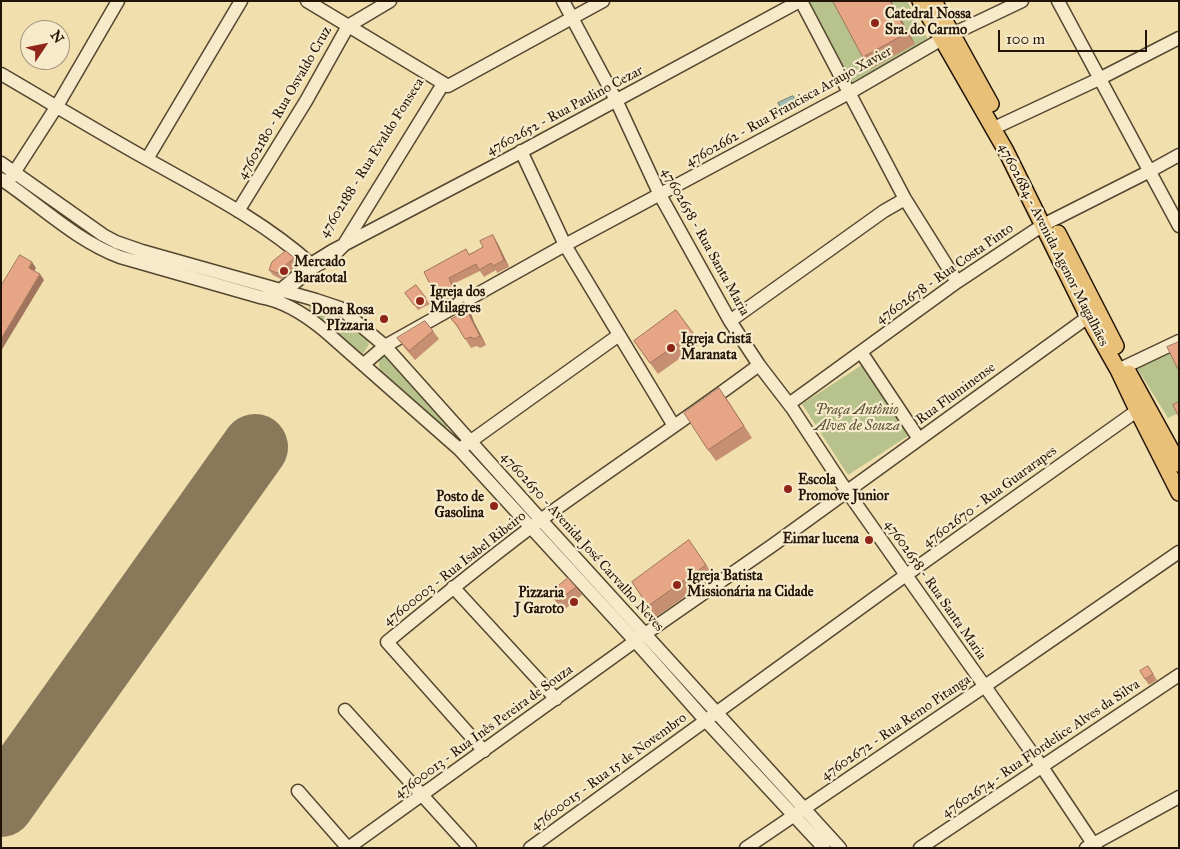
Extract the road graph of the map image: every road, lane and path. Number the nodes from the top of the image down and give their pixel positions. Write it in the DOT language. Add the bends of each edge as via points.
graph roads {
  1 [pos="118,1"];
  2 [pos="241,1"];
  3 [pos="307,1"];
  4 [pos="390,1"];
  5 [pos="590,1"];
  6 [pos="603,1"];
  7 [pos="801,1"];
  8 [pos="920,1"];
  9 [pos="934,1"];
  10 [pos="1022,1"];
  11 [pos="1058,1"];
  12 [pos="568,11"];
  13 [pos="348,26"];
  14 [pos="947,37"];
  15 [pos="1179,38"];
  16 [pos="1,74"];
  17 [pos="1099,79"];
  18 [pos="442,83"];
  19 [pos="849,93"];
  20 [pos="616,100"];
  21 [pos="57,106"];
  22 [pos="998,126"];
  23 [pos="521,151"];
  24 [pos="1179,155"];
  25 [pos="147,159"];
  26 [pos="1,163"];
  27 [pos="1150,171"];
  28 [pos="8,178"];
  29 [pos="660,195"];
  30 [pos="905,199"];
  31 [pos="238,212"];
  32 [pos="85,223"];
  33 [pos="1047,223"];
  34 [pos="1179,226"];
  35 [pos="78,235"];
  36 [pos="565,245"];
  37 [pos="338,249"];
  38 [pos="311,264"];
  39 [pos="957,282"];
  40 [pos="283,291"];
  41 [pos="270,298"];
  42 [pos="1093,314"];
  43 [pos="730,321"];
  44 [pos="619,335"];
  45 [pos="1179,341"];
  46 [pos="385,346"];
  47 [pos="861,352"];
  48 [pos="364,364"];
  49 [pos="759,365"];
  50 [pos="1122,368"];
  51 [pos="789,404"];
  52 [pos="1141,407"];
  53 [pos="674,426"];
  54 [pos="919,439"];
  55 [pos="470,441"];
  56 [pos="459,449"];
  57 [pos="1179,464"];
  58 [pos="847,491"];
  59 [pos="1179,493"];
  60 [pos="536,524"];
  61 [pos="1179,552"];
  62 [pos="906,575"];
  63 [pos="453,587"];
  64 [pos="641,638"];
  65 [pos="1179,675"];
  66 [pos="1179,682"];
  67 [pos="985,686"];
  68 [pos="556,699"];
  69 [pos="345,710"];
  70 [pos="711,717"];
  71 [pos="484,751"];
  72 [pos="1044,769"];
  73 [pos="298,791"];
  74 [pos="422,795"];
  75 [pos="1179,797"];
  76 [pos="799,812"];
  77 [pos="1092,846"];
  78 [pos="348,848"];
  79 [pos="470,848"];
  80 [pos="530,848"];
  81 [pos="746,848"];
  82 [pos="824,848"];
  83 [pos="840,848"];
  84 [pos="920,848"];
  85 [pos="931,848"];
  1 -- 21 [label="street"];
  2 -- 25 [label="street"];
  3 -- 13 [label="street"];
  4 -- 13 [label="street, 47602180 - Rua Osvaldo Cruz"];
  5 -- 12 [label="street"];
  6 -- 12 [label="street"];
  7 -- 19 [label="street"];
  7 -- 20 [label="street, 47602652 - Rua Paulino Cezar"];
  8 -- 14 [label="main road, 47602684 - Avenida Agenor Magalhães"];
  9 -- 14 [label="main road, 47602684 - Avenida Agenor Magalhães"];
  10 -- 14 [label="street, 47602662 - Rua Francisca Araujo Xavier"];
  11 -- 17 [label="street"];
  12 -- 18 [label="street"];
  12 -- 20 [label="street, 47602658 - Rua Santa Maria"];
  13 -- 18 [label="street"];
  13 -- 31 [label="street, 47602180 - Rua Osvaldo Cruz"];
  14 -- 19 [label="street, 47602662 - Rua Francisca Araujo Xavier"];
  14 -- 22 [label="main road, 47602684 - Avenida Agenor Magalhães"];
  15 -- 17 [label="street"];
  16 -- 21 [label="street"];
  17 -- 22 [label="street"];
  17 -- 27 [label="street"];
  18 -- 37 [label="street, 47602188 - Rua Evaldo Fonseca"];
  19 -- 29 [label="street, 47602662 - Rua Francisca Araujo Xavier"];
  19 -- 30 [label="street"];
  20 -- 23 [label="street, 47602652 - Rua Paulino Cezar"];
  20 -- 29 [label="street, 47602658 - Rua Santa Maria"];
  21 -- 25 [label="street"];
  21 -- 28 [label="street"];
  22 -- 33 [label="main road, 47602684 - Avenida Agenor Magalhães"];
  23 -- 36 [label="street"];
  23 -- 37 [label="street, 47602652 - Rua Paulino Cezar"];
  24 -- 27 [label="street, 47602678 - Rua Costa Pinto"];
  25 -- 31 [label="street"];
  26 -- 28 [label="street"];
  27 -- 33 [label="street, 47602678 - Rua Costa Pinto"];
  27 -- 34 [label="street"];
  28 -- 32 [label="street, 47602650 - Avenida José Carvalho Neves"];
  28 -- 35 [label="street"];
  29 -- 36 [label="street, 47602662 - Rua Francisca Araujo Xavier"];
  29 -- 43 [label="street, 47602658 - Rua Santa Maria"];
  30 -- 39 [label="street"];
  30 -- 43 [label="street"];
  31 -- 38 [label="street" via="279,238"];
  32 -- 35 [label="street"];
  32 -- 40 [label="street, 47602650 - Avenida José Carvalho Neves" via="116,242 142,251"];
  33 -- 39 [label="street, 47602678 - Rua Costa Pinto"];
  33 -- 42 [label="main road, 47602684 - Avenida Agenor Magalhães"];
  35 -- 41 [label="street" via="120,256"];
  36 -- 44 [label="street"];
  36 -- 46 [label="street, 47602662 - Rua Francisca Araujo Xavier"];
  37 -- 38 [label="street, 47602652 - Rua Paulino Cezar"];
  37 -- 40 [label="street, 47602652 - Rua Paulino Cezar" via="334,256"];
  38 -- 40 [label="street, 47602652 - Rua Paulino Cezar"];
  39 -- 47 [label="street, 47602678 - Rua Costa Pinto"];
  40 -- 41 [label="street, 47602652 - Rua Paulino Cezar"];
  40 -- 46 [label="street, 47602650 - Avenida José Carvalho Neves" via="340,308"];
  41 -- 48 [label="street" via="307,316"];
  42 -- 50 [label="main road, 47602684 - Avenida Agenor Magalhães"];
  42 -- 54 [label="street, Rua Fluminense"];
  43 -- 49 [label="street, 47602658 - Rua Santa Maria"];
  44 -- 53 [label="street"];
  44 -- 55 [label="street"];
  45 -- 50 [label="street"];
  46 -- 48 [label="street, 47602662 - Rua Francisca Araujo Xavier"];
  46 -- 55 [label="street, 47602650 - Avenida José Carvalho Neves"];
  47 -- 51 [label="street, 47602678 - Rua Costa Pinto"];
  47 -- 54 [label="street"];
  48 -- 56 [label="street"];
  49 -- 51 [label="street, 47602658 - Rua Santa Maria"];
  49 -- 53 [label="street, 47600003 - Rua Isabel Ribeiro"];
  50 -- 52 [label="main road, 47602684 - Avenida Agenor Magalhães"];
  51 -- 58 [label="street, 47602658 - Rua Santa Maria"];
  52 -- 57 [label="main road, 47602684 - Avenida Agenor Magalhães"];
  52 -- 59 [label="main road, 47602684 - Avenida Agenor Magalhães"];
  52 -- 62 [label="street, 47602670 - Rua Guararapes"];
  53 -- 60 [label="street, 47600003 - Rua Isabel Ribeiro"];
  54 -- 58 [label="street, Rua Fluminense"];
  55 -- 56 [label="street"];
  55 -- 60 [label="street, 47602650 - Avenida José Carvalho Neves"];
  56 -- 60 [label="street"];
  58 -- 62 [label="street, 47602658 - Rua Santa Maria"];
  58 -- 64 [label="street, Rua Fluminense"];
  60 -- 63 [label="street, 47600003 - Rua Isabel Ribeiro"];
  60 -- 64 [label="street, 47602650 - Avenida José Carvalho Neves"];
  61 -- 67 [label="street, 47602672 - Rua Remo Pitanga"];
  62 -- 67 [label="street, 47602658 - Rua Santa Maria"];
  62 -- 70 [label="street, 47602670 - Rua Guararapes"];
  63 -- 68 [label="street"];
  63 -- 71 [label="street, 47600003 - Rua Isabel Ribeiro" via="387,642"];
  64 -- 68 [label="street, 47600013 - Rua Inês Pereira de Souza"];
  64 -- 70 [label="street, 47602650 - Avenida José Carvalho Neves"];
  65 -- 72 [label="street, 47602674 - Rua Flordelice Alves da Silva"];
  66 -- 72 [label="street"];
  67 -- 72 [label="street, 47602658 - Rua Santa Maria"];
  67 -- 76 [label="street, 47602672 - Rua Remo Pitanga"];
  68 -- 71 [label="street, 47600013 - Rua Inês Pereira de Souza"];
  69 -- 74 [label="street"];
  70 -- 76 [label="street, 47602650 - Avenida José Carvalho Neves"];
  70 -- 80 [label="street, 47600015 - Rua 15 de Novembro"];
  71 -- 74 [label="street, 47600013 - Rua Inês Pereira de Souza"];
  72 -- 77 [label="street, 47602658 - Rua Santa Maria"];
  72 -- 84 [label="street, 47602674 - Rua Flordelice Alves da Silva"];
  72 -- 85 [label="street"];
  73 -- 78 [label="street"];
  74 -- 78 [label="street, 47600013 - Rua Inês Pereira de Souza"];
  74 -- 79 [label="street"];
  75 -- 77 [label="street"];
  76 -- 81 [label="street, 47602672 - Rua Remo Pitanga"];
  76 -- 82 [label="street"];
  76 -- 83 [label="street"];
}
